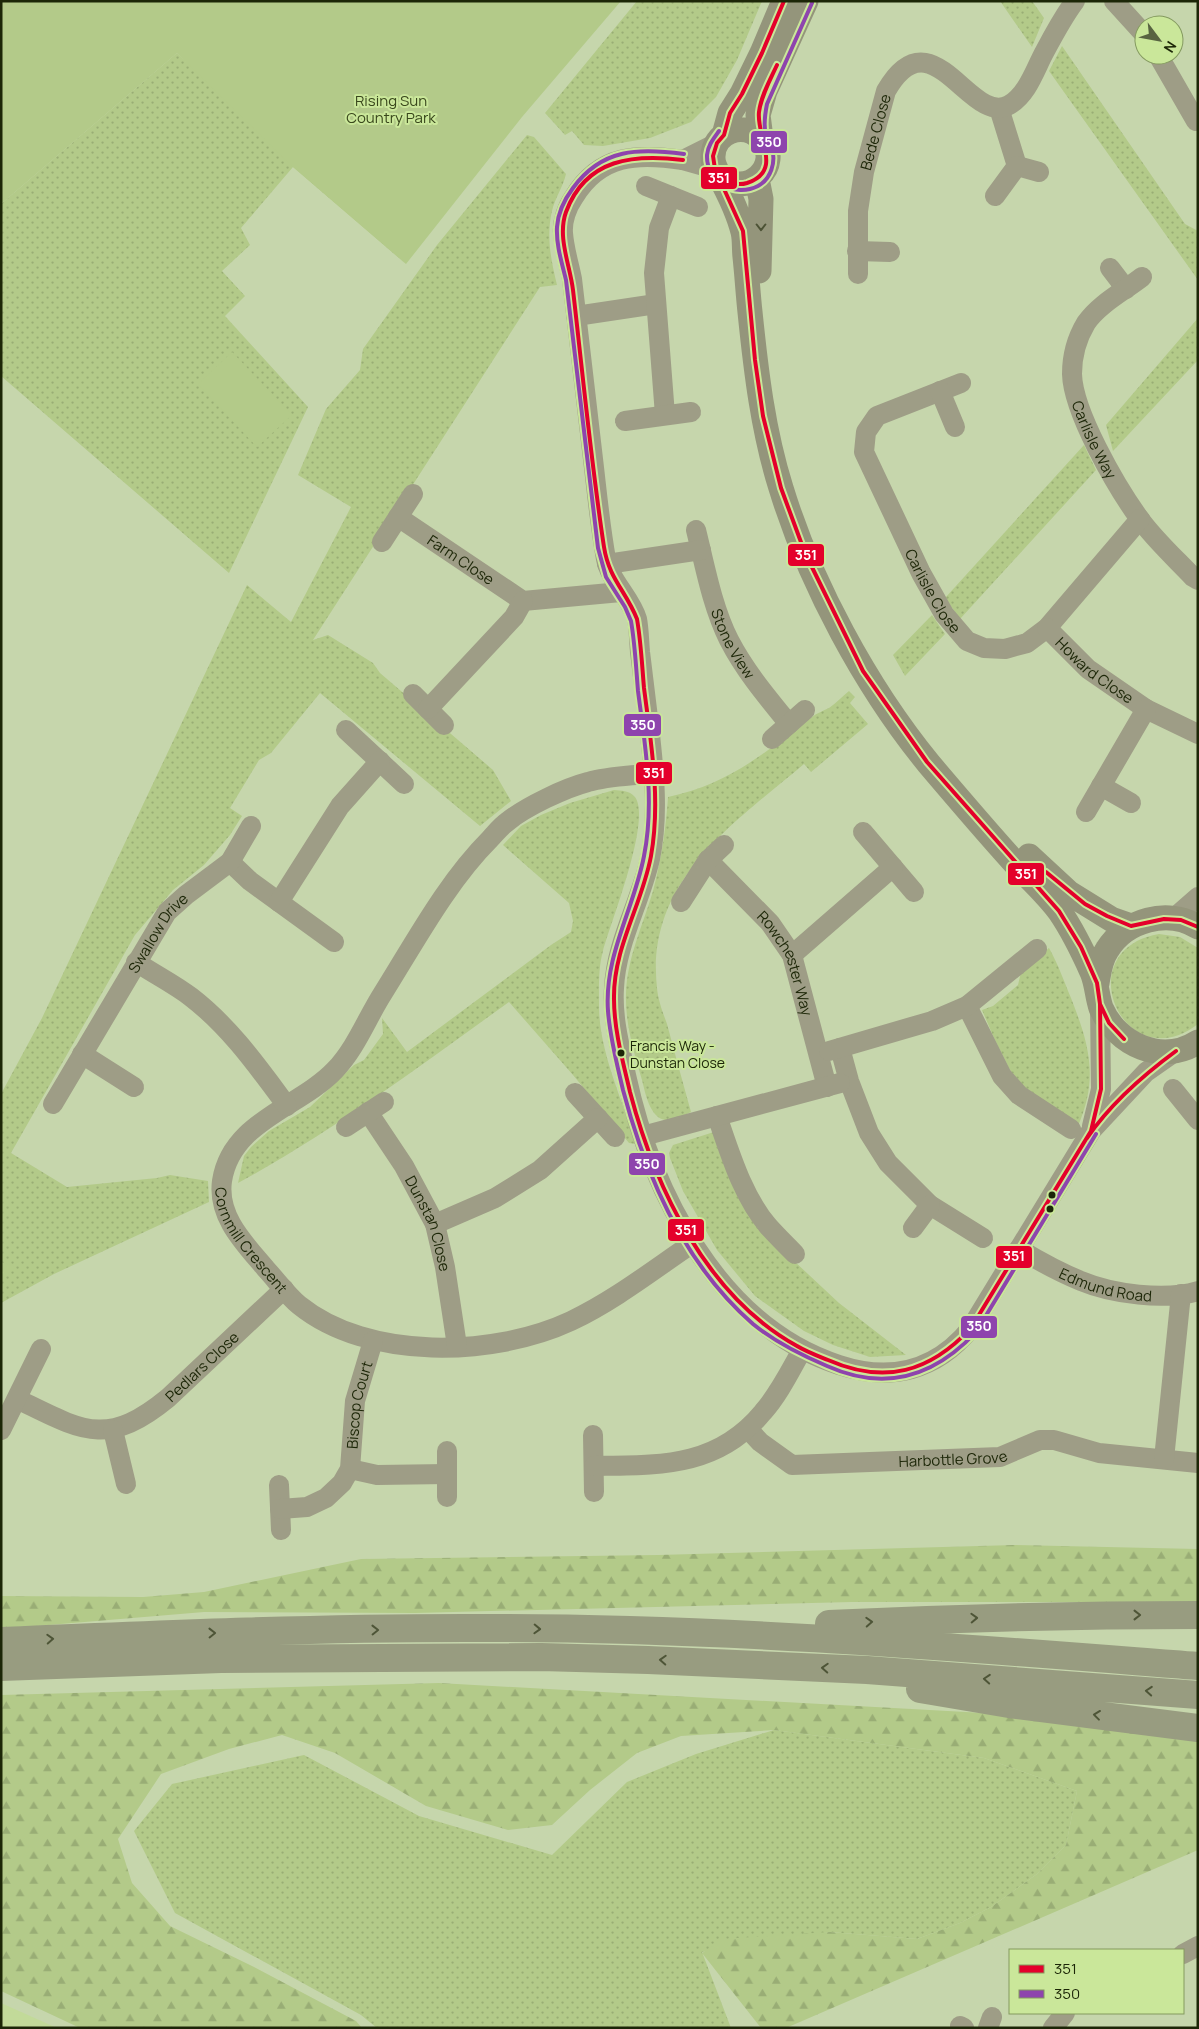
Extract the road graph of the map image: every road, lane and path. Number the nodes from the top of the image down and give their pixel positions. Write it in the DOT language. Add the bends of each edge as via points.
graph roads {
  1 [pos="784,1"];
  2 [pos="806,1"];
  3 [pos="1075,1"];
  4 [pos="1114,1"];
  5 [pos="1134,21"];
  6 [pos="1166,65"];
  7 [pos="1190,93"];
  8 [pos="999,108"];
  9 [pos="1196,122"];
  10 [pos="760,138"];
  11 [pos="720,139"];
  12 [pos="683,160"];
  13 [pos="1017,166"];
  14 [pos="717,172"];
  15 [pos="1039,172"];
  16 [pos="757,179"];
  17 [pos="646,186"];
  18 [pos="671,196"];
  19 [pos="995,196"];
  20 [pos="698,207"];
  21 [pos="857,251"];
  22 [pos="890,252"];
  23 [pos="1110,268"];
  24 [pos="858,274"];
  25 [pos="1142,277"];
  26 [pos="1126,289"];
  27 [pos="656,304"];
  28 [pos="576,316"];
  29 [pos="961,383"];
  30 [pos="940,391"];
  31 [pos="691,412"];
  32 [pos="665,416"];
  33 [pos="625,421"];
  34 [pos="955,427"];
  35 [pos="413,494"];
  36 [pos="398,517"];
  37 [pos="1140,519"];
  38 [pos="696,530"];
  39 [pos="382,542"];
  40 [pos="701,550"];
  41 [pos="607,564"];
  42 [pos="1198,580"];
  43 [pos="622,592"];
  44 [pos="523,601"];
  45 [pos="1047,628"];
  46 [pos="413,694"];
  47 [pos="428,709"];
  48 [pos="1146,709"];
  49 [pos="805,710"];
  50 [pos="789,724"];
  51 [pos="444,725"];
  52 [pos="346,730"];
  53 [pos="1198,734"];
  54 [pos="772,739"];
  55 [pos="380,762"];
  56 [pos="654,773"];
  57 [pos="404,784"];
  58 [pos="1101,786"];
  59 [pos="1131,803"];
  60 [pos="1086,812"];
  61 [pos="251,826"];
  62 [pos="862,832"];
  63 [pos="724,845"];
  64 [pos="708,860"];
  65 [pos="230,862"];
  66 [pos="893,867"];
  67 [pos="914,892"];
  68 [pos="1198,897"];
  69 [pos="279,902"];
  70 [pos="682,902"];
  71 [pos="1174,918"];
  72 [pos="1131,926"];
  73 [pos="1198,927"];
  74 [pos="334,942"];
  75 [pos="1037,949"];
  76 [pos="792,955"];
  77 [pos="136,962"];
  78 [pos="1098,994"];
  79 [pos="967,1006"];
  80 [pos="1187,1047"];
  81 [pos="840,1048"];
  82 [pos="82,1054"];
  83 [pos="818,1054"];
  84 [pos="849,1081"];
  85 [pos="134,1087"];
  86 [pos="827,1087"];
  87 [pos="1173,1089"];
  88 [pos="575,1093"];
  89 [pos="53,1104"];
  90 [pos="287,1106"];
  91 [pos="717,1116"];
  92 [pos="598,1118"];
  93 [pos="1198,1120"];
  94 [pos="346,1126"];
  95 [pos="1081,1130"];
  96 [pos="643,1136"];
  97 [pos="615,1137"];
  98 [pos="930,1205"];
  99 [pos="435,1224"];
  100 [pos="914,1228"];
  101 [pos="983,1238"];
  102 [pos="693,1243"];
  103 [pos="1019,1249"];
  104 [pos="795,1254"];
  105 [pos="284,1289"];
  106 [pos="1189,1293"];
  107 [pos="373,1341"];
  108 [pos="457,1346"];
  109 [pos="41,1349"];
  110 [pos="802,1350"];
  111 [pos="16,1399"];
  112 [pos="748,1429"];
  113 [pos="1,1430"];
  114 [pos="113,1430"];
  115 [pos="593,1434"];
  116 [pos="447,1451"];
  117 [pos="1164,1459"];
  118 [pos="1198,1463"];
  119 [pos="594,1466"];
  120 [pos="350,1469"];
  121 [pos="447,1474"];
  122 [pos="126,1484"];
  123 [pos="279,1485"];
  124 [pos="594,1492"];
  125 [pos="447,1497"];
  126 [pos="280,1508"];
  127 [pos="280,1530"];
  128 [pos="1198,1615"];
  129 [pos="733,1634"];
  130 [pos="1,1641"];
  131 [pos="1198,1666"];
  132 [pos="1,1667"];
  133 [pos="867,1670"];
  134 [pos="1198,1695"];
  135 [pos="1198,1728"];
  136 [pos="1198,1946"];
  137 [pos="1184,1953"];
  138 [pos="1064,2014"];
  139 [pos="1054,2028"];
  1 -- 11 [label="main road"];
  2 -- 10 [label="main road" via="765,91 758,115"];
  3 -- 8 [label="street" via="1023,93 1008,106"];
  4 -- 5 [label="street"];
  6 -- 7 [label="street"];
  7 -- 9 [label="street"];
  8 -- 13 [label="street"];
  8 -- 21 [label="street, Bede Close" via="976,99 954,78 929,64 901,70 886,91 864,172 858,211"];
  10 -- 11 [label="main road" via="747,130 739,130"];
  10 -- 16 [label="main road" via="768,160"];
  11 -- 12 [label="street"];
  11 -- 14 [label="main road" via="713,156"];
  12 -- 14 [label="street"];
  12 -- 28 [label="street" via="630,157 605,166 581,185 570,204 563,233"];
  13 -- 15 [label="street"];
  13 -- 19 [label="street"];
  14 -- 16 [label="main road" via="730,183 744,184"];
  14 -- 78 [label="main road" via="743,231 754,360 763,416 781,488 805,553 837,622 873,686 927,762 1059,911 1081,947"];
  16 -- 72 [label="main road, one-way" via="761,199 759,263 764,348 772,405 789,480 813,549 846,618 881,679 926,744 1014,841 1068,893 1111,919"];
  17 -- 18 [label="street"];
  18 -- 20 [label="street"];
  18 -- 27 [label="street" via="659,228 654,273"];
  21 -- 22 [label="street"];
  21 -- 24 [label="street, Bede Close"];
  23 -- 26 [label="street"];
  25 -- 26 [label="street, Carlisle Way"];
  26 -- 37 [label="street, Carlisle Way" via="1102,306 1087,323 1074,348 1072,375 1080,408 1097,446"];
  27 -- 28 [label="street"];
  27 -- 32 [label="street"];
  28 -- 41 [label="street"];
  29 -- 30 [label="street, Carlisle Close"];
  30 -- 34 [label="street"];
  30 -- 45 [label="street, Carlisle Close" via="877,416 866,432 864,452 921,573 947,619 967,640 984,648 1005,649 1027,643"];
  31 -- 32 [label="street"];
  32 -- 33 [label="street"];
  35 -- 36 [label="street"];
  36 -- 39 [label="street"];
  36 -- 44 [label="street, Farm Close"];
  37 -- 42 [label="street, Carlisle Way"];
  37 -- 45 [label="street, Carlisle Close"];
  38 -- 40 [label="street, Stone View"];
  40 -- 41 [label="street"];
  40 -- 50 [label="street, Stone View" via="728,638 754,680"];
  41 -- 43 [label="street"];
  43 -- 44 [label="street"];
  43 -- 56 [label="street" via="636,617"];
  44 -- 47 [label="street" via="514,617"];
  45 -- 48 [label="street, Howard Close" via="1088,669"];
  46 -- 47 [label="street"];
  47 -- 51 [label="street"];
  48 -- 53 [label="street, Howard Close"];
  48 -- 58 [label="street, Howard Close"];
  49 -- 50 [label="street"];
  50 -- 54 [label="street"];
  52 -- 55 [label="street"];
  55 -- 57 [label="street"];
  55 -- 69 [label="street" via="340,806"];
  56 -- 90 [label="street, Cornmill Crescent" via="588,782 540,802 507,822 478,852 444,897 335,1070"];
  56 -- 96 [label="street" via="656,802 650,858 617,961 614,989 619,1044"];
  58 -- 59 [label="street"];
  58 -- 60 [label="street, Howard Close"];
  61 -- 65 [label="street, Swallow Drive"];
  62 -- 66 [label="street"];
  63 -- 64 [label="street"];
  64 -- 70 [label="street"];
  64 -- 76 [label="street, Rowchester Way" via="770,923"];
  65 -- 69 [label="street" via="250,882"];
  65 -- 77 [label="street, Swallow Drive" via="167,912"];
  66 -- 67 [label="street"];
  66 -- 76 [label="street"];
  68 -- 71 [label="street"];
  69 -- 74 [label="street"];
  71 -- 72 [label="main road" via="1152,919"];
  71 -- 73 [label="main road"];
  72 -- 78 [label="main road" via="1106,950 1100,966"];
  75 -- 79 [label="street"];
  76 -- 83 [label="street, Rowchester Way"];
  77 -- 82 [label="street, Swallow Drive"];
  77 -- 90 [label="street" via="191,997 220,1023 242,1046"];
  78 -- 80 [label="main road" via="1109,1023 1123,1038 1159,1052"];
  78 -- 95 [label="street" via="1101,1089"];
  79 -- 81 [label="street"];
  79 -- 95 [label="street" via="1002,1076 1019,1096"];
  80 -- 95 [label="street" via="1146,1072"];
  81 -- 83 [label="street"];
  81 -- 84 [label="street"];
  82 -- 85 [label="street"];
  82 -- 89 [label="street, Swallow Drive"];
  83 -- 86 [label="street, Rowchester Way"];
  84 -- 86 [label="street"];
  84 -- 98 [label="street" via="869,1133 888,1163"];
  86 -- 91 [label="street"];
  87 -- 93 [label="street"];
  88 -- 92 [label="street"];
  90 -- 105 [label="street, Cornmill Crescent" via="249,1131 226,1165 222,1182 222,1202 236,1232"];
  91 -- 96 [label="street"];
  91 -- 104 [label="street" via="750,1199 767,1225"];
  92 -- 97 [label="street"];
  92 -- 99 [label="street" via="540,1170 495,1198"];
  94 -- 99 [label="street, Dunstan Close" via="376,1107"];
  95 -- 103 [label="street"];
  96 -- 102 [label="street" via="673,1211"];
  98 -- 100 [label="street"];
  98 -- 101 [label="street"];
  99 -- 108 [label="street, Dunstan Close"];
  102 -- 108 [label="street, Cornmill Crescent" via="624,1291 571,1321 510,1341"];
  102 -- 110 [label="street" via="746,1310"];
  103 -- 106 [label="street, Edmund Road" via="1046,1266 1082,1282 1136,1294"];
  103 -- 110 [label="street" via="960,1342 941,1357 922,1366 891,1373 864,1372 828,1362"];
  105 -- 107 [label="street, Cornmill Crescent" via="300,1306 329,1323"];
  105 -- 114 [label="street, Pedlars Close" via="168,1398 132,1424"];
  106 -- 117 [label="street"];
  107 -- 108 [label="street, Cornmill Crescent" via="418,1347"];
  107 -- 120 [label="street, Biscop Court" via="355,1400"];
  109 -- 111 [label="street"];
  110 -- 112 [label="street" via="776,1395"];
  111 -- 113 [label="street"];
  111 -- 114 [label="street, Pedlars Close" via="70,1425"];
  112 -- 117 [label="street, Harbottle Grove" via="792,1465 1000,1457 1040,1440 1054,1440 1099,1453"];
  112 -- 119 [label="street" via="719,1448 685,1460 661,1465"];
  114 -- 122 [label="street"];
  115 -- 119 [label="street"];
  116 -- 121 [label="street"];
  117 -- 118 [label="street, Harbottle Grove"];
  119 -- 124 [label="street"];
  120 -- 121 [label="street, Biscop Court" via="377,1475"];
  120 -- 126 [label="street, Biscop Court" via="342,1483 326,1498 307,1507"];
  121 -- 125 [label="street"];
  123 -- 126 [label="street"];
  126 -- 127 [label="street"];
  129 -- 128 [label="highway, one-way" via="824,1624 926,1619"];
  130 -- 129 [label="highway, one-way" via="168,1633 495,1628"];
  129 -- 131 [label="highway"];
  133 -- 132 [label="highway, one-way" via="541,1657 221,1659"];
  134 -- 133 [label="highway, one-way"];
  135 -- 133 [label="highway, one-way" via="927,1691"];
  136 -- 137 [label="street"];
  138 -- 139 [label="street"];
}
